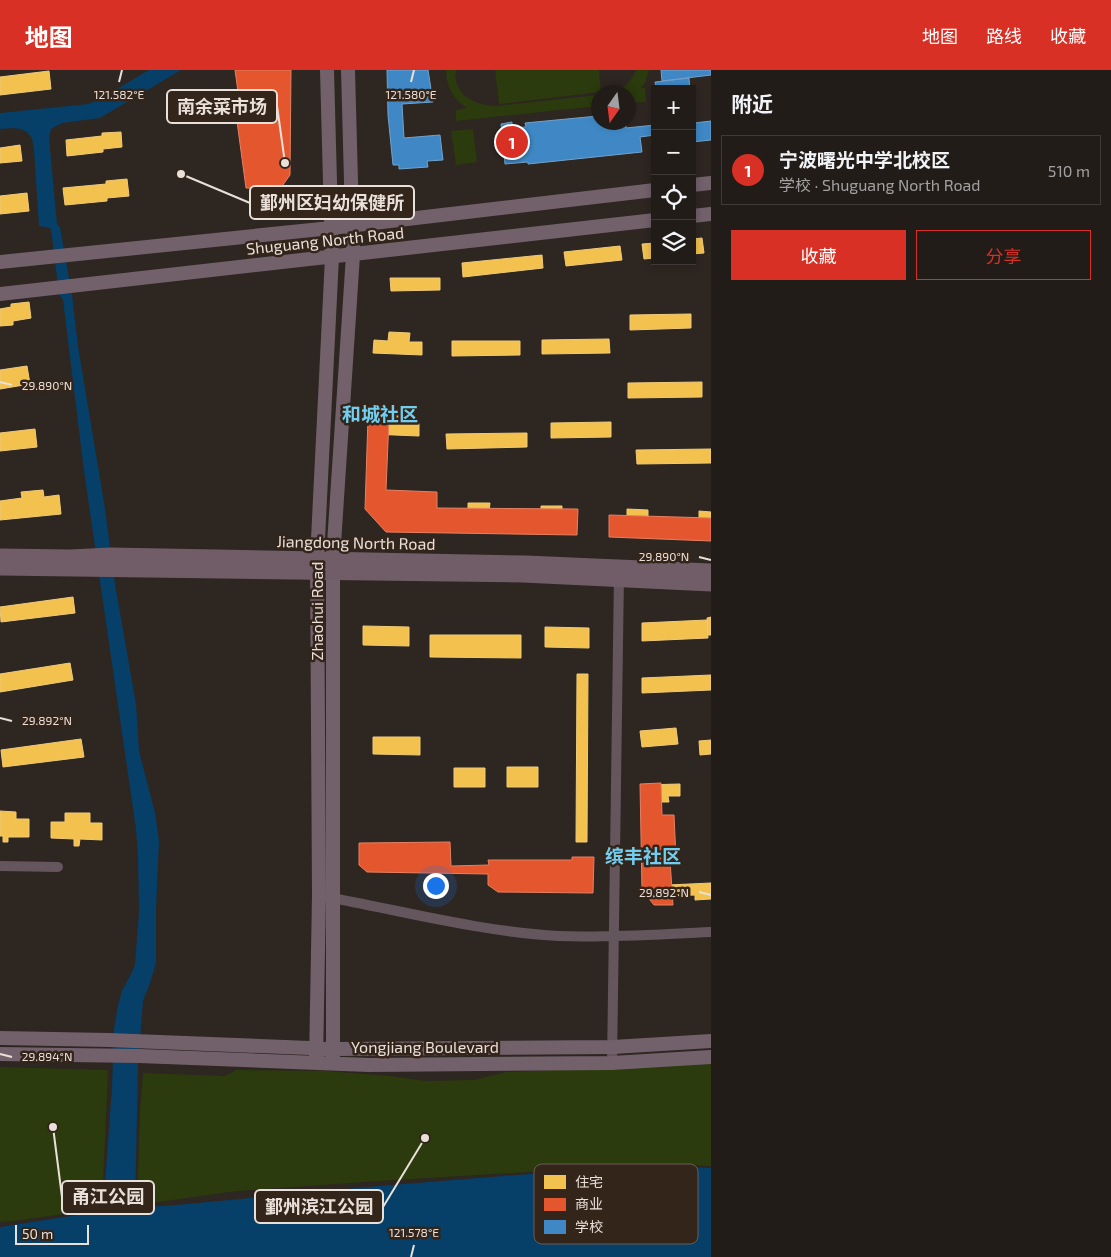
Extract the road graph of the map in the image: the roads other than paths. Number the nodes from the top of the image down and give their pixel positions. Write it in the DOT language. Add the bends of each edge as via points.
graph roads {
  1 [pos="327,70"];
  2 [pos="348,70"];
  3 [pos="711,183"];
  4 [pos="696,185"];
  5 [pos="651,190"];
  6 [pos="711,214"];
  7 [pos="696,216"];
  8 [pos="651,220"];
  9 [pos="352,226"];
  10 [pos="331,228"];
  11 [pos="353,255"];
  12 [pos="332,257"];
  13 [pos="0,262"];
  14 [pos="0,294"];
  15 [pos="0,556"];
  16 [pos="78,563"];
  17 [pos="317,565"];
  18 [pos="333,566"];
  19 [pos="0,568"];
  20 [pos="711,571"];
  21 [pos="619,572"];
  22 [pos="711,584"];
  23 [pos="0,866"];
  24 [pos="58,867"];
  25 [pos="326,897"];
  26 [pos="711,932"];
  27 [pos="614,936"];
  28 [pos="0,1038"];
  29 [pos="711,1041"];
  30 [pos="613,1048"];
  31 [pos="334,1049"];
  32 [pos="0,1054"];
  33 [pos="317,1056"];
  34 [pos="711,1057"];
  35 [pos="612,1063"];
  36 [pos="333,1064"];
  1 -- 10 [label="main road, Zhaohui Road"];
  2 -- 9 [label="main road, Zhaohui Road"];
  3 -- 4 [label="main road"];
  5 -- 9 [label="main road, Shuguang North Road"];
  6 -- 7 [label="main road"];
  8 -- 11 [label="main road, Shuguang North Road"];
  9 -- 10 [label="main road, Shuguang North Road"];
  9 -- 11 [label="main road, Zhaohui Road"];
  10 -- 12 [label="main road, Zhaohui Road"];
  10 -- 13 [label="main road, Shuguang North Road"];
  11 -- 12 [label="main road, Shuguang North Road"];
  11 -- 18 [label="main road, Zhaohui Road"];
  12 -- 14 [label="main road, Shuguang North Road"];
  12 -- 17 [label="main road, Zhaohui Road"];
  15 -- 16 [label="main road, Jiangdong North Road"];
  16 -- 17 [label="main road, Jiangdong North Road" via="122,570"];
  16 -- 17 [label="main road, Jiangdong North Road" via="111,555"];
  16 -- 19 [label="main road, Jiangdong North Road"];
  17 -- 18 [label="main road, Jiangdong North Road"];
  17 -- 25 [label="main road, Zhaohui Road"];
  18 -- 21 [label="main road, Jiangdong North Road" via="517,562"];
  18 -- 25 [label="main road, Zhaohui Road"];
  20 -- 21 [label="main road, Jiangdong North Road"];
  21 -- 22 [label="main road, Jiangdong North Road"];
  21 -- 27 [label="street"];
  23 -- 24 [label="street"];
  25 -- 27 [label="street" via="522,932"];
  25 -- 31 [label="main road, Zhaohui Road"];
  25 -- 33 [label="main road, Zhaohui Road"];
  26 -- 27 [label="street"];
  27 -- 30 [label="street"];
  28 -- 33 [label="main road, Yongjiang Boulevard" via="147,1042"];
  29 -- 30 [label="main road, Yongjiang Boulevard"];
  30 -- 31 [label="main road, Yongjiang Boulevard"];
  30 -- 35 [label="street"];
  31 -- 33 [label="main road, Yongjiang Boulevard"];
  31 -- 36 [label="main road, Zhaohui Road"];
  32 -- 33 [label="main road, Yongjiang Boulevard"];
  33 -- 36 [label="main road, Yongjiang Boulevard"];
  34 -- 35 [label="main road, Yongjiang Boulevard"];
  35 -- 36 [label="main road, Yongjiang Boulevard"];
}
